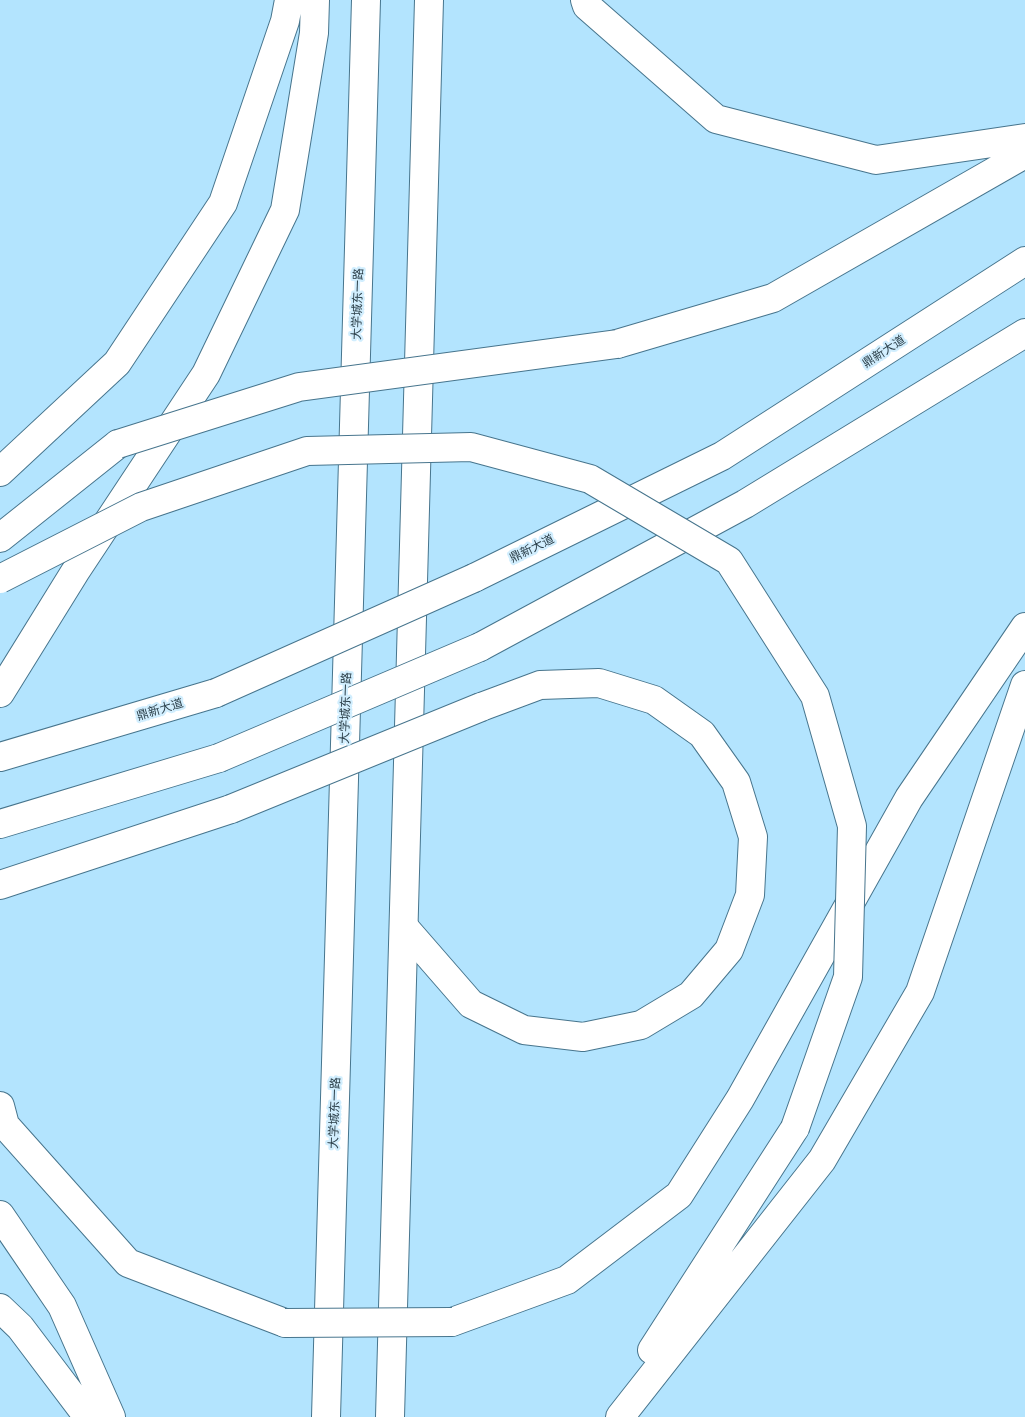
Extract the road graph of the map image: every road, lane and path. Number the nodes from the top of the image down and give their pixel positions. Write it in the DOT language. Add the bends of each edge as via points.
graph roads {
  1 [pos="289,0"];
  2 [pos="315,0"];
  3 [pos="366,0"];
  4 [pos="429,0"];
  5 [pos="585,0"];
  6 [pos="1025,138"];
  7 [pos="1025,154"];
  8 [pos="1025,261"];
  9 [pos="1025,333"];
  10 [pos="0,472"];
  11 [pos="0,538"];
  12 [pos="0,579"];
  13 [pos="1025,627"];
  14 [pos="1025,685"];
  15 [pos="0,693"];
  16 [pos="0,757"];
  17 [pos="0,824"];
  18 [pos="0,885"];
  19 [pos="404,927"];
  20 [pos="0,1106"];
  21 [pos="0,1215"];
  22 [pos="0,1308"];
  23 [pos="88,1417"];
  24 [pos="111,1417"];
  25 [pos="326,1417"];
  26 [pos="390,1417"];
  27 [pos="610,1417"];
  28 [pos="620,1417"];
  1 -- 10 [label="main road" via="285,21 223,203 117,363"];
  2 -- 15 [label="main road" via="314,32 285,210 206,374 75,572"];
  3 -- 25 [label="main road, 大学城东一路"];
  4 -- 19 [label="main road"];
  5 -- 6 [label="main road" via="587,6 716,119 876,160"];
  7 -- 11 [label="main road, bridge" via="772,298 617,344 299,387 118,444"];
  8 -- 16 [label="main road, 鼎新大道, bridge" via="722,456 474,578 216,693"];
  9 -- 17 [label="main road, bridge" via="745,504 480,646 219,758"];
  12 -- 27 [label="main road, bridge" via="141,507 307,451 336,450 471,447 590,480 729,561 815,696 852,826 848,977 795,1128"];
  13 -- 20 [label="main road, bridge" via="908,798 740,1099 679,1194 567,1280 452,1322 285,1323 128,1263 5,1125"];
  14 -- 28 [label="main road" via="920,992 822,1160"];
  18 -- 19 [label="main road, bridge" via="231,809 540,686 599,683 654,700 702,734 736,782 753,837 750,895 729,950 691,995 641,1025 583,1037 524,1030 471,1004"];
  19 -- 26 [label="main road"];
  21 -- 24 [label="main road" via="62,1306"];
  22 -- 23 [label="main road" via="20,1327"];
}
